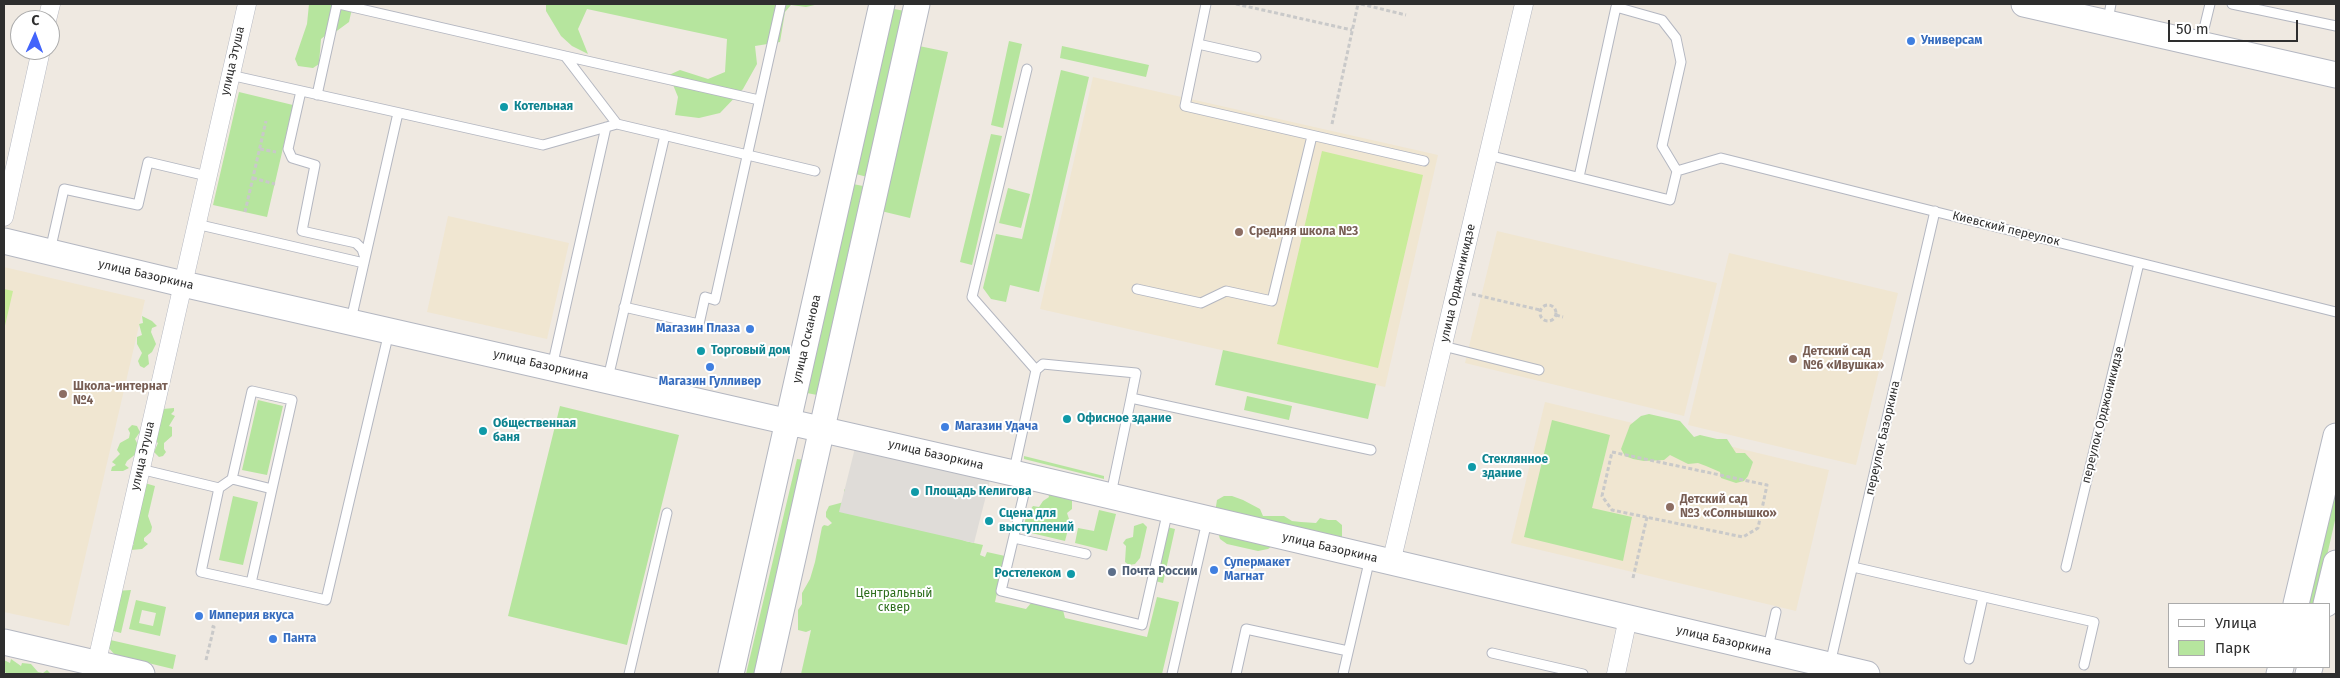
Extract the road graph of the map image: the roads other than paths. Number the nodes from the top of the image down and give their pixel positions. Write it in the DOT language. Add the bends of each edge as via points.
graph roads {
  1 [pos="247,4"];
  2 [pos="338,4"];
  3 [pos="781,4"];
  4 [pos="882,4"];
  5 [pos="917,4"];
  6 [pos="1206,4"];
  7 [pos="1524,4"];
  8 [pos="2024,4"];
  9 [pos="2210,4"];
  10 [pos="2232,4"];
  11 [pos="2066,8"];
  12 [pos="2109,13"];
  13 [pos="2336,26"];
  14 [pos="1198,44"];
  15 [pos="2200,44"];
  16 [pos="565,56"];
  17 [pos="1256,57"];
  18 [pos="39,60"];
  19 [pos="1027,70"];
  20 [pos="230,75"];
  21 [pos="2336,76"];
  22 [pos="301,91"];
  23 [pos="317,95"];
  24 [pos="759,100"];
  25 [pos="398,114"];
  26 [pos="617,124"];
  27 [pos="606,127"];
  28 [pos="665,135"];
  29 [pos="1312,136"];
  30 [pos="747,155"];
  31 [pos="1488,155"];
  32 [pos="1424,162"];
  33 [pos="815,171"];
  34 [pos="1676,172"];
  35 [pos="207,176"];
  36 [pos="1579,177"];
  37 [pos="1935,211"];
  38 [pos="4,217"];
  39 [pos="196,224"];
  40 [pos="4,242"];
  41 [pos="50,252"];
  42 [pos="365,261"];
  43 [pos="2139,263"];
  44 [pos="183,284"];
  45 [pos="1137,289"];
  46 [pos="624,307"];
  47 [pos="2336,312"];
  48 [pos="351,322"];
  49 [pos="389,331"];
  50 [pos="1443,346"];
  51 [pos="552,368"];
  52 [pos="1036,370"];
  53 [pos="1539,370"];
  54 [pos="607,380"];
  55 [pos="1131,398"];
  56 [pos="789,421"];
  57 [pos="822,429"];
  58 [pos="2336,436"];
  59 [pos="1371,450"];
  60 [pos="140,469"];
  61 [pos="1020,475"];
  62 [pos="232,479"];
  63 [pos="219,488"];
  64 [pos="272,488"];
  65 [pos="1110,496"];
  66 [pos="1168,510"];
  67 [pos="667,513"];
  68 [pos="1207,520"];
  69 [pos="1014,538"];
  70 [pos="1086,554"];
  71 [pos="1380,560"];
  72 [pos="2066,566"];
  73 [pos="1853,567"];
  74 [pos="2336,570"];
  75 [pos="251,583"];
  76 [pos="1983,597"];
  77 [pos="2296,603"];
  78 [pos="2326,603"];
  79 [pos="1776,612"];
  80 [pos="1628,618"];
  81 [pos="4,642"];
  82 [pos="1348,651"];
  83 [pos="1767,651"];
  84 [pos="1492,653"];
  85 [pos="1969,659"];
  86 [pos="2084,665"];
  87 [pos="1824,668"];
  88 [pos="95,669"];
  89 [pos="142,674"];
  90 [pos="629,674"];
  91 [pos="731,674"];
  92 [pos="768,674"];
  93 [pos="1172,674"];
  94 [pos="1236,674"];
  95 [pos="1343,674"];
  96 [pos="1583,674"];
  97 [pos="1616,674"];
  98 [pos="1867,674"];
  1 -- 20 [label="street, улица Этуша"];
  2 -- 16 [label="lane"];
  2 -- 23 [label="lane"];
  3 -- 24 [label="lane"];
  4 -- 56 [label="street, улица Осканова"];
  5 -- 57 [label="street"];
  6 -- 14 [label="lane"];
  7 -- 31 [label="street, улица Орджоникидзе"];
  8 -- 11 [label="street"];
  9 -- 15 [label="lane"];
  10 -- 13 [label="lane"];
  11 -- 12 [label="street"];
  12 -- 15 [label="street"];
  14 -- 17 [label="lane"];
  14 -- 29 [label="lane" via="1185,106"];
  15 -- 21 [label="street"];
  16 -- 24 [label="lane"];
  16 -- 26 [label="lane"];
  18 -- 38 [label="street"];
  19 -- 52 [label="lane" via="972,297"];
  20 -- 22 [label="lane"];
  20 -- 35 [label="street, улица Этуша"];
  22 -- 23 [label="lane"];
  22 -- 42 [label="lane" via="288,149 292,158 315,165 302,231 356,243 362,248"];
  23 -- 25 [label="lane"];
  24 -- 30 [label="lane"];
  25 -- 27 [label="lane" via="544,146"];
  25 -- 42 [label="lane"];
  26 -- 27 [label="lane"];
  26 -- 28 [label="lane"];
  27 -- 51 [label="lane"];
  28 -- 30 [label="lane"];
  28 -- 46 [label="lane"];
  29 -- 32 [label="lane"];
  29 -- 45 [label="lane" via="1272,301 1226,291 1201,303"];
  30 -- 33 [label="lane"];
  30 -- 46 [label="lane" via="715,300 705,297 699,324"];
  31 -- 36 [label="lane"];
  31 -- 50 [label="street, улица Орджоникидзе"];
  34 -- 36 [label="lane" via="1670,200"];
  34 -- 36 [label="lane" via="1662,146 1681,62 1676,38 1662,20 1616,7"];
  34 -- 37 [label="lane, Киевский переулок" via="1721,158"];
  35 -- 39 [label="street, улица Этуша"];
  35 -- 41 [label="lane" via="148,162 138,205 64,189"];
  37 -- 43 [label="lane, Киевский переулок"];
  37 -- 73 [label="lane, переулок Базоркина"];
  39 -- 42 [label="lane"];
  39 -- 44 [label="street, улица Этуша"];
  40 -- 41 [label="street, улица Базоркина"];
  41 -- 44 [label="street, улица Базоркина"];
  42 -- 48 [label="lane"];
  43 -- 47 [label="lane, Киевский переулок"];
  43 -- 72 [label="lane, переулок Орджоникидзе"];
  44 -- 48 [label="street, улица Базоркина"];
  44 -- 60 [label="street, улица Этуша"];
  46 -- 54 [label="lane"];
  48 -- 49 [label="street, улица Базоркина"];
  49 -- 51 [label="street, улица Базоркина"];
  49 -- 75 [label="lane" via="326,600"];
  50 -- 53 [label="lane"];
  50 -- 71 [label="street, улица Орджоникидзе"];
  51 -- 54 [label="street, улица Базоркина"];
  52 -- 55 [label="lane" via="1043,364 1136,373"];
  52 -- 61 [label="lane"];
  54 -- 56 [label="street, улица Базоркина"];
  55 -- 59 [label="lane"];
  55 -- 65 [label="lane"];
  56 -- 57 [label="street, улица Базоркина"];
  56 -- 91 [label="street, улица Осканова"];
  57 -- 61 [label="street, улица Базоркина"];
  57 -- 92 [label="street"];
  58 -- 77 [label="street"];
  60 -- 63 [label="lane"];
  60 -- 88 [label="street, улица Этуша"];
  61 -- 65 [label="street, улица Базоркина"];
  61 -- 69 [label="lane"];
  62 -- 63 [label="lane"];
  62 -- 64 [label="lane"];
  62 -- 64 [label="lane" via="252,392 292,400"];
  63 -- 75 [label="lane" via="201,572"];
  64 -- 75 [label="lane"];
  65 -- 66 [label="street, улица Базоркина"];
  66 -- 68 [label="street, улица Базоркина"];
  66 -- 69 [label="lane" via="1142,625 1002,591"];
  67 -- 90 [label="lane"];
  68 -- 71 [label="street, улица Базоркина"];
  68 -- 93 [label="lane"];
  69 -- 70 [label="lane"];
  71 -- 80 [label="street, улица Базоркина"];
  71 -- 82 [label="lane"];
  73 -- 76 [label="lane"];
  73 -- 87 [label="lane, переулок Базоркина"];
  74 -- 78 [label="street"];
  76 -- 85 [label="lane"];
  76 -- 86 [label="lane" via="2094,622"];
  79 -- 83 [label="lane"];
  80 -- 83 [label="street, улица Базоркина"];
  80 -- 97 [label="street"];
  81 -- 88 [label="street"];
  82 -- 94 [label="lane" via="1246,629"];
  82 -- 95 [label="lane"];
  83 -- 87 [label="street, улица Базоркина"];
  84 -- 96 [label="lane"];
  87 -- 98 [label="street, улица Базоркина"];
  88 -- 89 [label="street"];
}
